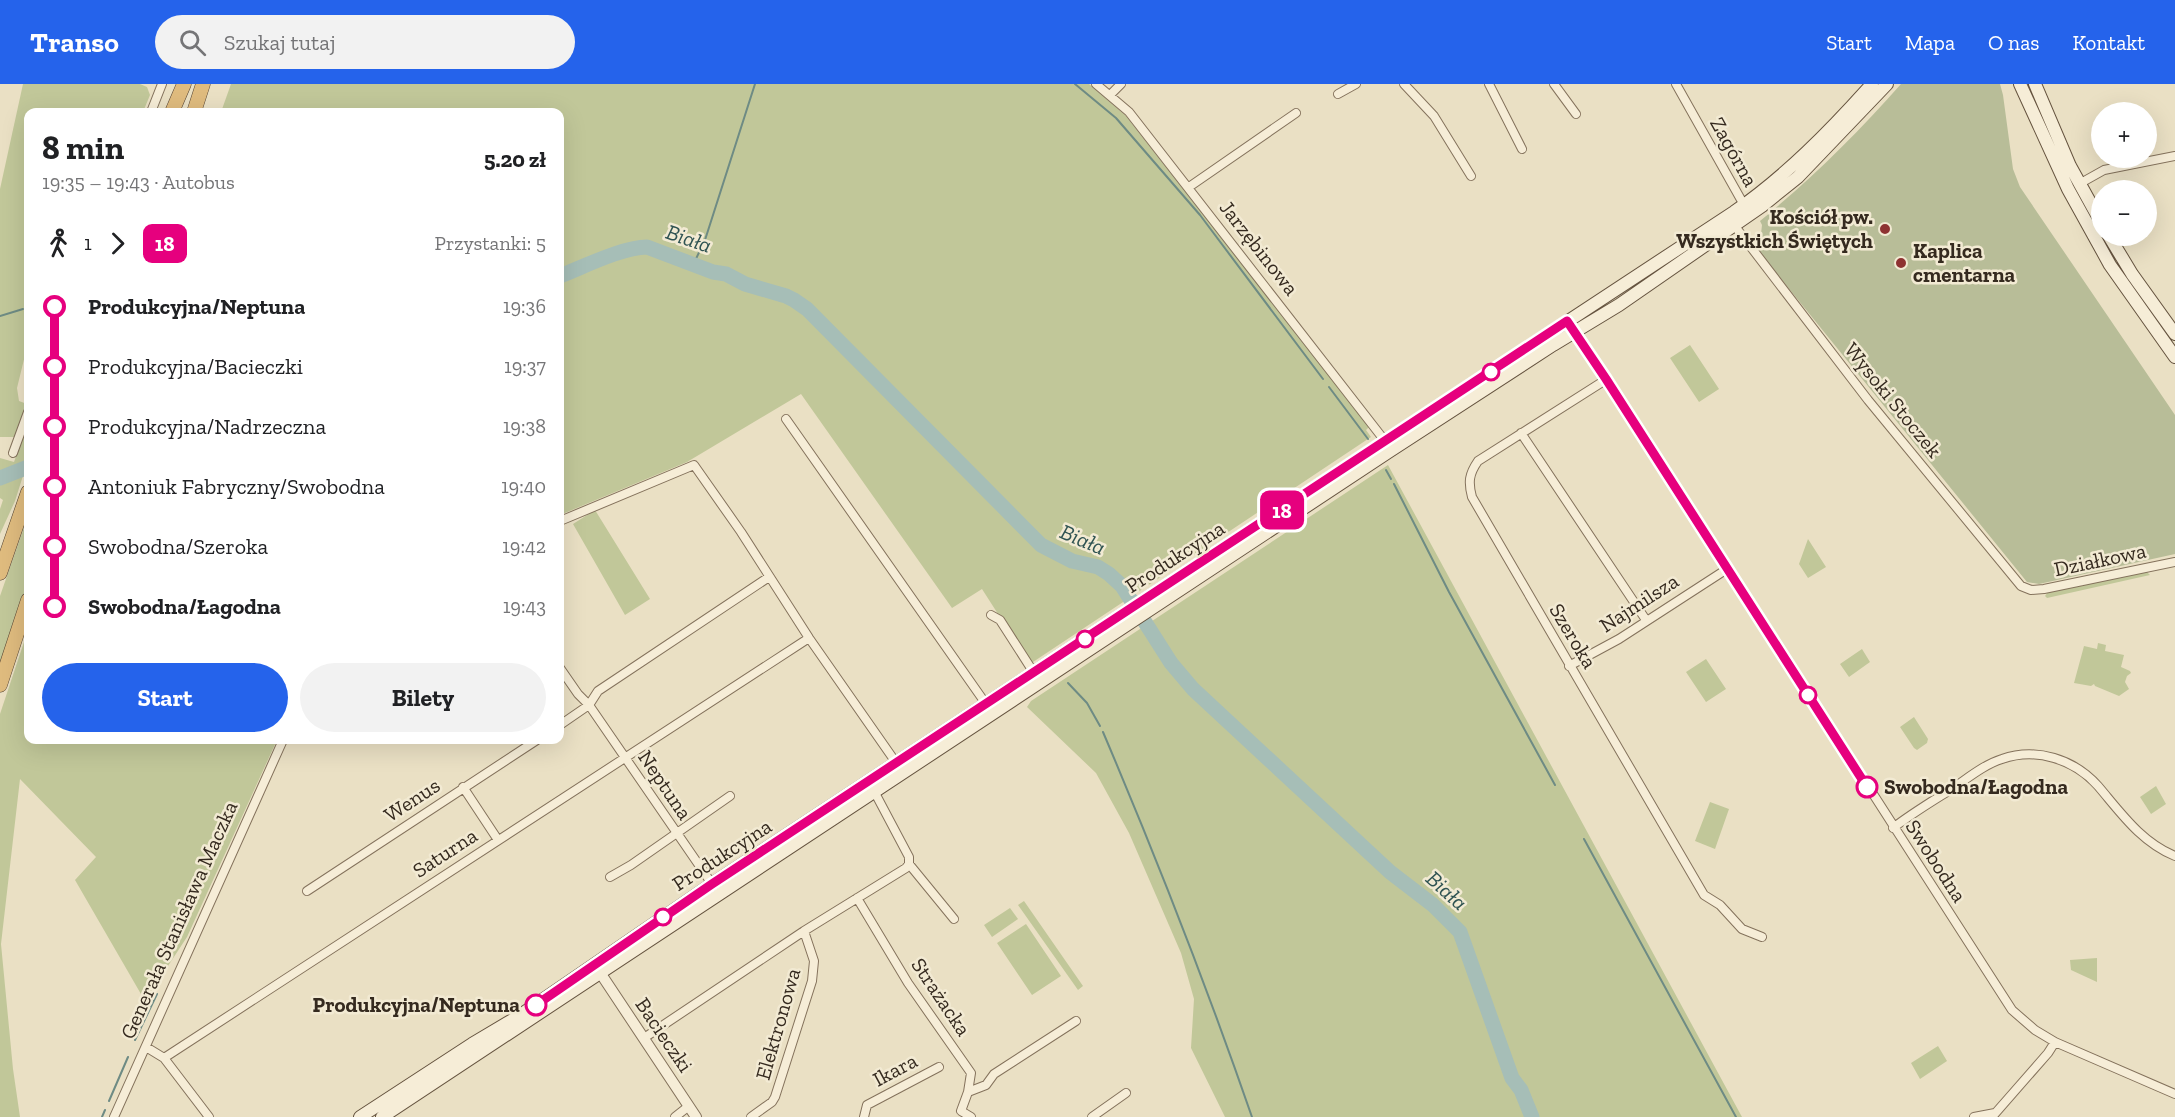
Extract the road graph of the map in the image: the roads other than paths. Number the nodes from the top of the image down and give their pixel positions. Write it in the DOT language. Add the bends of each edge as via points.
graph roads {
  1 [pos="162,84"];
  2 [pos="184,84"];
  3 [pos="203,84"];
  4 [pos="1096,84"];
  5 [pos="1121,84"];
  6 [pos="1356,84"];
  7 [pos="1404,84"];
  8 [pos="1489,84"];
  9 [pos="1554,84"];
  10 [pos="1676,84"];
  11 [pos="1872,84"];
  12 [pos="1887,84"];
  13 [pos="2020,84"];
  14 [pos="2035,84"];
  15 [pos="1338,94"];
  16 [pos="1110,95"];
  17 [pos="153,108"];
  18 [pos="174,108"];
  19 [pos="195,108"];
  20 [pos="1296,113"];
  21 [pos="1576,114"];
  22 [pos="1522,149"];
  23 [pos="2175,156"];
  24 [pos="1471,176"];
  25 [pos="2079,184"];
  26 [pos="1189,187"];
  27 [pos="1744,205"];
  28 [pos="2091,205"];
  29 [pos="1734,225"];
  30 [pos="2115,246"];
  31 [pos="1567,321"];
  32 [pos="1576,332"];
  33 [pos="2175,334"];
  34 [pos="2175,357"];
  35 [pos="1606,379"];
  36 [pos="786,419"];
  37 [pos="24,424"];
  38 [pos="1521,434"];
  39 [pos="1388,446"];
  40 [pos="14,453"];
  41 [pos="24,504"];
  42 [pos="564,519"];
  43 [pos="2175,562"];
  44 [pos="1727,569"];
  45 [pos="0,573"];
  46 [pos="769,577"];
  47 [pos="2031,590"];
  48 [pos="24,612"];
  49 [pos="991,615"];
  50 [pos="1130,616"];
  51 [pos="1646,620"];
  52 [pos="809,638"];
  53 [pos="1569,666"];
  54 [pos="1034,673"];
  55 [pos="564,674"];
  56 [pos="0,685"];
  57 [pos="986,704"];
  58 [pos="589,705"];
  59 [pos="564,721"];
  60 [pos="281,744"];
  61 [pos="531,744"];
  62 [pos="625,757"];
  63 [pos="897,764"];
  64 [pos="463,787"];
  65 [pos="874,791"];
  66 [pos="730,796"];
  67 [pos="1893,828"];
  68 [pos="676,834"];
  69 [pos="498,840"];
  70 [pos="2175,856"];
  71 [pos="909,864"];
  72 [pos="610,877"];
  73 [pos="716,890"];
  74 [pos="307,891"];
  75 [pos="857,898"];
  76 [pos="954,920"];
  77 [pos="804,931"];
  78 [pos="1762,937"];
  79 [pos="597,969"];
  80 [pos="1076,1022"];
  81 [pos="644,1038"];
  82 [pos="2055,1042"];
  83 [pos="146,1047"];
  84 [pos="164,1058"];
  85 [pos="939,1067"];
  86 [pos="968,1092"];
  87 [pos="1126,1093"];
  88 [pos="2175,1094"];
  89 [pos="689,1106"];
  90 [pos="960,1114"];
  91 [pos="1994,1115"];
  92 [pos="114,1117"];
  93 [pos="209,1117"];
  94 [pos="360,1117"];
  95 [pos="382,1117"];
  96 [pos="675,1117"];
  97 [pos="696,1117"];
  98 [pos="751,1117"];
  99 [pos="864,1117"];
  100 [pos="971,1117"];
  101 [pos="1092,1117"];
  102 [pos="1974,1117"];
  1 -- 17 [label="street"];
  2 -- 18 [label="highway"];
  3 -- 19 [label="highway"];
  4 -- 16 [label="street, Jarzębinowa"];
  5 -- 16 [label="street"];
  6 -- 15 [label="street"];
  7 -- 24 [label="street" via="1434,117"];
  8 -- 22 [label="street"];
  9 -- 21 [label="street"];
  10 -- 27 [label="street, Zagórna"];
  11 -- 27 [label="main road" via="1790,169"];
  12 -- 29 [label="main road" via="1798,177"];
  13 -- 34 [label="main road" via="2068,189 2110,265"];
  14 -- 25 [label="main road"];
  16 -- 26 [label="street, Jarzębinowa" via="1129,112"];
  20 -- 26 [label="street"];
  23 -- 25 [label="street" via="2104,170"];
  25 -- 28 [label="main road"];
  26 -- 39 [label="street, Jarzębinowa"];
  27 -- 31 [label="main road"];
  29 -- 32 [label="main road"];
  29 -- 47 [label="street, Wysoki Stoczek" via="1868,400 2014,580"];
  30 -- 33 [label="main road"];
  31 -- 32 [label="main road"];
  31 -- 39 [label="main road"];
  32 -- 35 [label="street, Swobodna"];
  32 -- 39 [label="main road"];
  35 -- 38 [label="street, Szeroka"];
  35 -- 44 [label="street, Swobodna"];
  36 -- 57 [label="street"];
  37 -- 40 [label="street"];
  38 -- 51 [label="street"];
  38 -- 53 [label="street, Szeroka" via="1478,461 1468,482 1472,497"];
  39 -- 50 [label="main road, Produkcyjna"];
  41 -- 45 [label="highway"];
  42 -- 46 [label="street" via="693,465"];
  43 -- 47 [label="street, Działkowa"];
  44 -- 51 [label="street, Najmilsza"];
  44 -- 67 [label="street, Swobodna"];
  46 -- 52 [label="street"];
  46 -- 58 [label="street" via="598,691"];
  48 -- 56 [label="highway"];
  49 -- 54 [label="street" via="999,620"];
  50 -- 54 [label="main road, Produkcyjna"];
  50 -- 65 [label="main road, Produkcyjna"];
  51 -- 53 [label="street, Najmilsza"];
  52 -- 62 [label="street, Saturna"];
  52 -- 63 [label="street"];
  53 -- 78 [label="street, Szeroka" via="1704,895 1720,905 1742,929"];
  54 -- 57 [label="main road, Produkcyjna"];
  55 -- 58 [label="street, Neptuna"];
  57 -- 63 [label="main road, Produkcyjna"];
  58 -- 59 [label="street"];
  58 -- 62 [label="street, Neptuna"];
  60 -- 83 [label="street, Generała Stanisława Maczka"];
  61 -- 64 [label="street, Wenus"];
  62 -- 68 [label="street, Neptuna"];
  62 -- 69 [label="street, Saturna"];
  63 -- 73 [label="main road, Produkcyjna"];
  64 -- 69 [label="street"];
  64 -- 74 [label="street, Wenus"];
  65 -- 71 [label="street" via="909,857"];
  65 -- 73 [label="main road, Produkcyjna"];
  66 -- 68 [label="street"];
  67 -- 70 [label="street" via="1987,766 2008,757 2038,756 2056,758 2079,768 2140,835"];
  67 -- 82 [label="street, Swobodna" via="2012,1010"];
  68 -- 72 [label="street"];
  68 -- 73 [label="street, Neptuna"];
  69 -- 84 [label="street, Saturna"];
  71 -- 75 [label="street"];
  71 -- 76 [label="street"];
  73 -- 79 [label="main road, Produkcyjna" via="666,928"];
  75 -- 77 [label="street"];
  75 -- 86 [label="street, Strażacka" via="907,982 970,1073"];
  77 -- 81 [label="street"];
  77 -- 98 [label="street, Elektronowa" via="814,961 812,981 775,1097"];
  79 -- 81 [label="street, Bacieczki"];
  79 -- 94 [label="main road, Produkcyjna"];
  79 -- 95 [label="main road, Produkcyjna"];
  80 -- 86 [label="street" via="994,1074 986,1085"];
  81 -- 89 [label="street, Bacieczki"];
  82 -- 88 [label="street, Swobodna"];
  82 -- 91 [label="street"];
  83 -- 84 [label="street"];
  83 -- 92 [label="street, Generała Stanisława Maczka"];
  84 -- 93 [label="street"];
  85 -- 99 [label="street, Ikara" via="867,1105"];
  86 -- 90 [label="street, Strażacka"];
  87 -- 101 [label="street"];
  89 -- 96 [label="street"];
  89 -- 97 [label="street, Bacieczki"];
  90 -- 100 [label="street, Strażacka"];
  91 -- 102 [label="street"];
}
